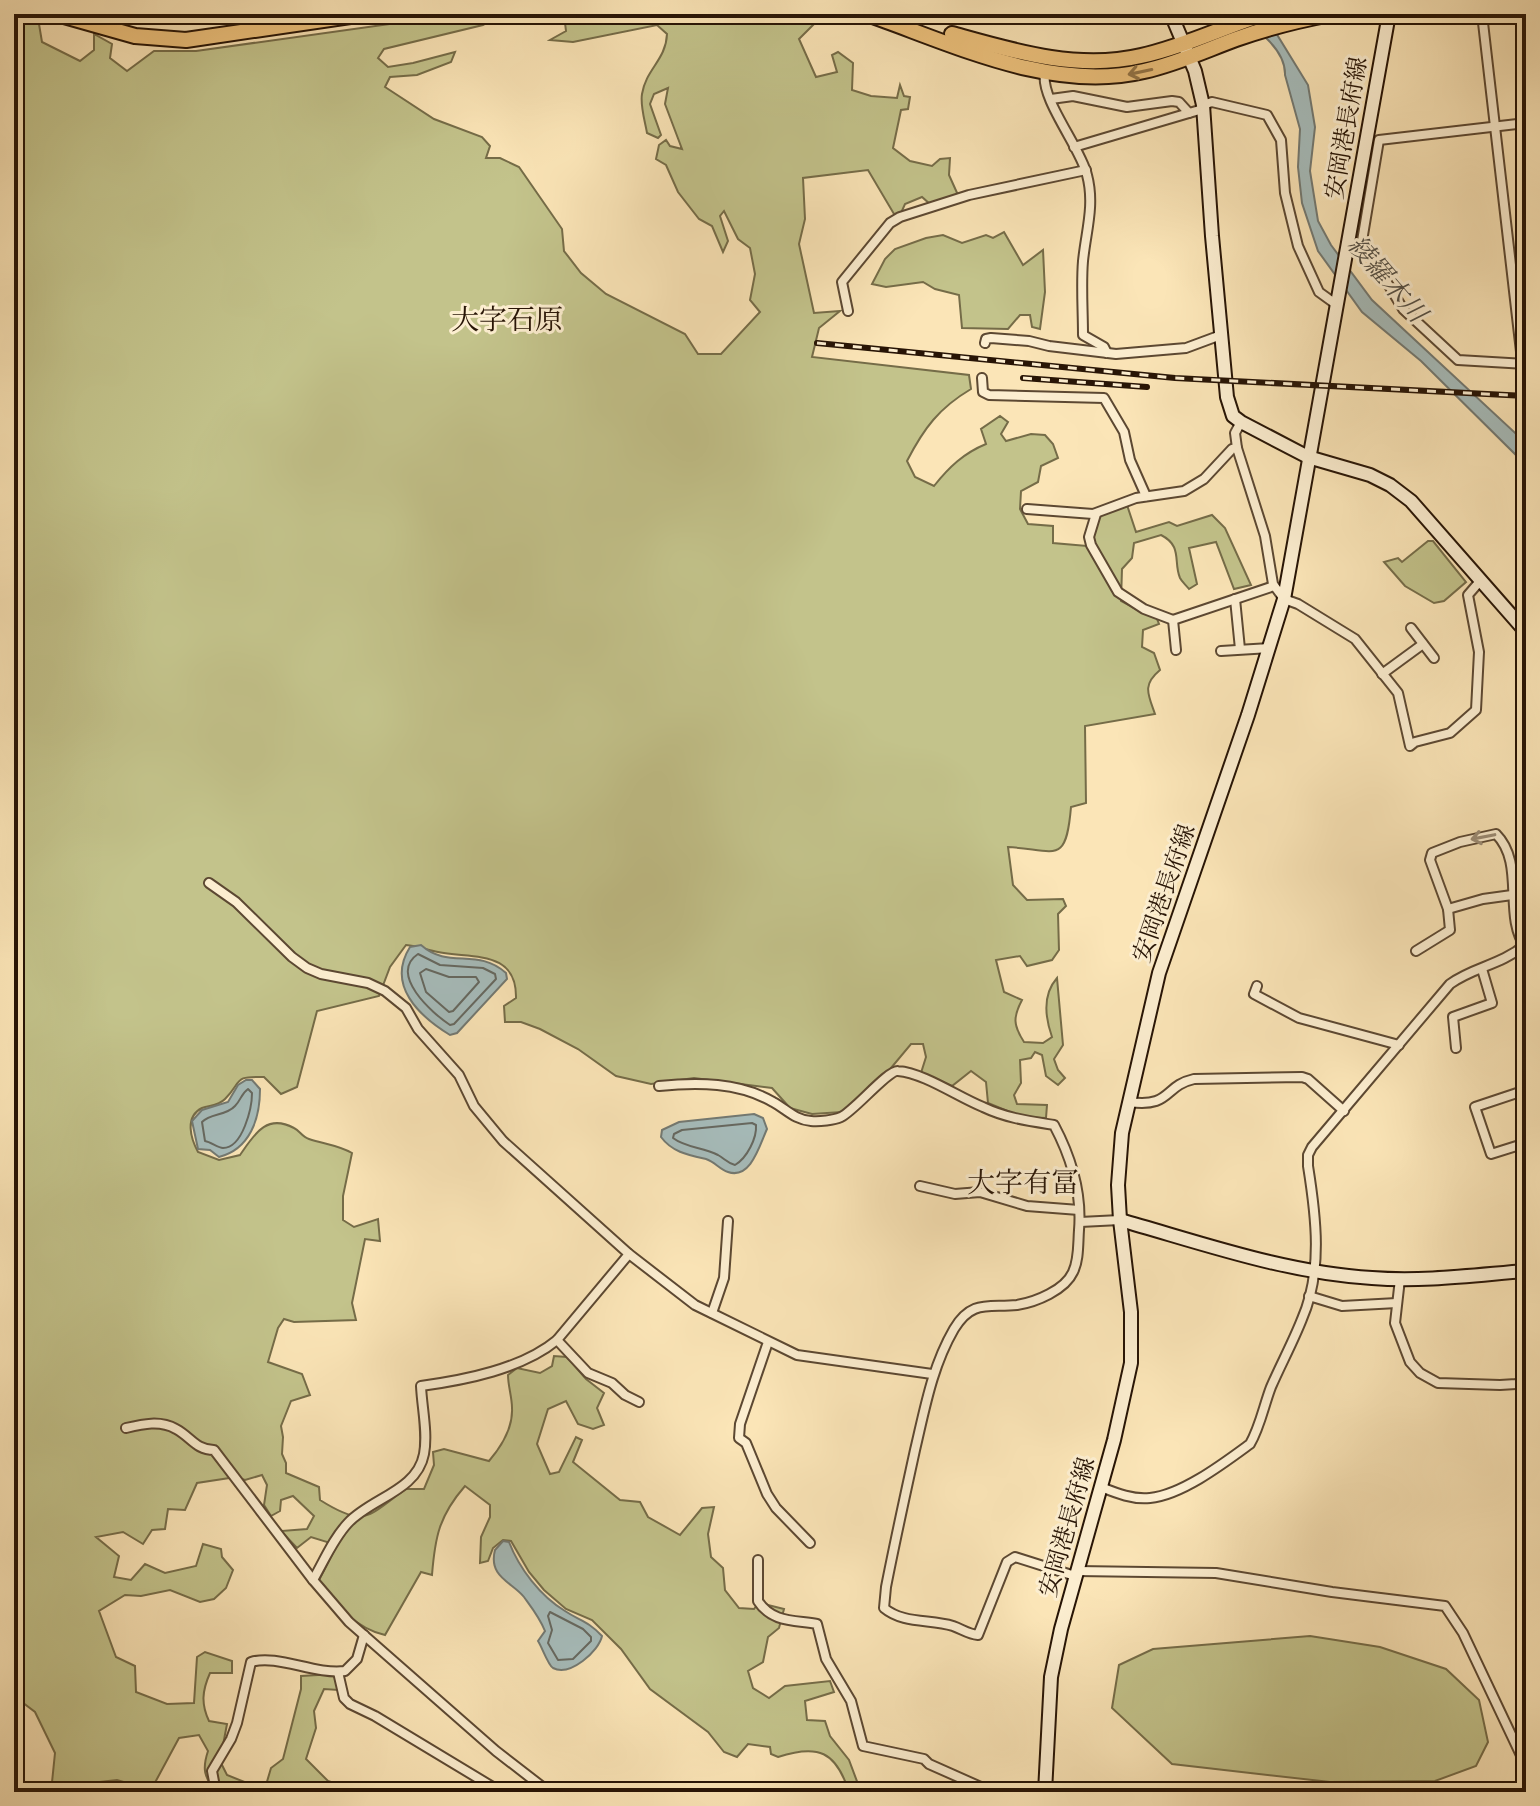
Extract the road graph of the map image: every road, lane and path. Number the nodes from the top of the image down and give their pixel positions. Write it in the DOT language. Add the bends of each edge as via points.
graph roads {
  1 [pos="57,14"];
  2 [pos="364,14"];
  3 [pos="867,14"];
  4 [pos="875,14"];
  5 [pos="1171,14"];
  6 [pos="1264,14"];
  7 [pos="1331,14"];
  8 [pos="1389,14"];
  9 [pos="1482,14"];
  10 [pos="1187,50"];
  11 [pos="1045,73"];
  12 [pos="1051,99"];
  13 [pos="1203,107"];
  14 [pos="1189,113"];
  15 [pos="1526,123"];
  16 [pos="1495,126"];
  17 [pos="1074,147"];
  18 [pos="1086,170"];
  19 [pos="1526,290"];
  20 [pos="1514,291"];
  21 [pos="1338,302"];
  22 [pos="848,311"];
  23 [pos="1221,335"];
  24 [pos="985,343"];
  25 [pos="1107,353"];
  26 [pos="1524,364"];
  27 [pos="982,378"];
  28 [pos="1526,395"];
  29 [pos="1241,422"];
  30 [pos="1237,448"];
  31 [pos="1308,457"];
  32 [pos="1146,496"];
  33 [pos="1027,509"];
  34 [pos="1096,514"];
  35 [pos="1481,580"];
  36 [pos="1274,586"];
  37 [pos="1235,599"];
  38 [pos="1284,599"];
  39 [pos="1173,620"];
  40 [pos="1411,628"];
  41 [pos="1526,632"];
  42 [pos="1423,644"];
  43 [pos="1270,648"];
  44 [pos="1240,649"];
  45 [pos="1176,650"];
  46 [pos="1221,651"];
  47 [pos="1434,658"];
  48 [pos="1382,674"];
  49 [pos="209,883"];
  50 [pos="1512,895"];
  51 [pos="1448,909"];
  52 [pos="1525,946"];
  53 [pos="1416,951"];
  54 [pos="1482,969"];
  55 [pos="1257,986"];
  56 [pos="1399,1045"];
  57 [pos="1456,1048"];
  58 [pos="659,1086"];
  59 [pos="1526,1090"];
  60 [pos="1129,1102"];
  61 [pos="1344,1111"];
  62 [pos="1526,1143"];
  63 [pos="920,1186"];
  64 [pos="1079,1210"];
  65 [pos="1120,1220"];
  66 [pos="728,1221"];
  67 [pos="1080,1222"];
  68 [pos="629,1254"];
  69 [pos="1314,1271"];
  70 [pos="1526,1271"];
  71 [pos="1400,1279"];
  72 [pos="1309,1296"];
  73 [pos="1397,1303"];
  74 [pos="712,1313"];
  75 [pos="557,1340"];
  76 [pos="768,1342"];
  77 [pos="932,1374"];
  78 [pos="1526,1379"];
  79 [pos="639,1402"];
  80 [pos="126,1428"];
  81 [pos="1101,1487"];
  82 [pos="810,1543"];
  83 [pos="758,1560"];
  84 [pos="1076,1574"];
  85 [pos="313,1580"];
  86 [pos="364,1635"];
  87 [pos="338,1672"];
  88 [pos="1526,1766"];
  89 [pos="216,1792"];
  90 [pos="501,1792"];
  91 [pos="549,1792"];
  92 [pos="992,1792"];
  93 [pos="1045,1792"];
  1 -- 2 [label="main road" via="135,36 186,40"];
  3 -- 11 [label="main road"];
  4 -- 10 [label="main road" via="1009,50 1077,61"];
  5 -- 10 [label="main road"];
  6 -- 10 [label="main road" via="1230,24"];
  7 -- 10 [label="main road"];
  8 -- 21 [label="main road, 安岡港長府線"];
  9 -- 16 [label="street"];
  10 -- 11 [label="main road, one-way" via="1146,71 1110,77"];
  10 -- 13 [label="main road"];
  11 -- 12 [label="street"];
  12 -- 14 [label="street" via="1073,96 1127,107 1179,102"];
  12 -- 17 [label="street"];
  13 -- 14 [label="street"];
  13 -- 21 [label="street" via="1212,102 1267,115 1281,140 1285,193 1298,246 1319,292"];
  13 -- 23 [label="main road"];
  14 -- 17 [label="street"];
  15 -- 16 [label="street"];
  16 -- 20 [label="street"];
  16 -- 26 [label="street" via="1379,140 1362,241 1403,309 1458,360"];
  17 -- 18 [label="street"];
  18 -- 22 [label="street" via="969,195 890,223 842,282"];
  18 -- 25 [label="street" via="1091,208 1083,260 1083,335"];
  19 -- 20 [label="street"];
  20 -- 26 [label="street"];
  21 -- 31 [label="main road, 安岡港長府線"];
  23 -- 25 [label="street" via="1186,348"];
  23 -- 29 [label="main road" via="1229,406"];
  24 -- 25 [label="street" via="991,338 1029,341"];
  26 -- 28 [label="street"];
  27 -- 32 [label="street" via="983,392 989,395 1104,398 1124,432"];
  29 -- 30 [label="street" via="1235,433"];
  29 -- 31 [label="main road"];
  30 -- 32 [label="street" via="1194,486"];
  30 -- 36 [label="street" via="1265,536"];
  31 -- 35 [label="main road" via="1390,485 1411,501"];
  31 -- 38 [label="main road, 安岡港長府線"];
  32 -- 34 [label="street"];
  33 -- 34 [label="street"];
  34 -- 39 [label="street" via="1089,537 1113,586 1144,609"];
  35 -- 41 [label="main road"];
  35 -- 48 [label="street" via="1468,595 1479,652 1476,710 1450,733 1410,746 1398,693"];
  36 -- 37 [label="street"];
  36 -- 38 [label="street"];
  37 -- 39 [label="street"];
  37 -- 44 [label="street"];
  38 -- 43 [label="main road, 安岡港長府線"];
  38 -- 48 [label="street" via="1355,639"];
  39 -- 45 [label="street"];
  40 -- 42 [label="street"];
  42 -- 47 [label="street"];
  42 -- 48 [label="street"];
  43 -- 44 [label="street"];
  43 -- 60 [label="main road, 安岡港長府線" via="1159,973"];
  44 -- 46 [label="street"];
  49 -- 68 [label="street" via="307,968 368,983 406,1008 503,1141"];
  50 -- 51 [label="street"];
  50 -- 51 [label="street, one-way" via="1508,858 1496,834 1432,853"];
  50 -- 52 [label="street" via="1517,935"];
  51 -- 53 [label="street" via="1450,930"];
  52 -- 54 [label="street"];
  54 -- 56 [label="street" via="1450,984"];
  54 -- 57 [label="street" via="1492,1003 1453,1017"];
  55 -- 56 [label="street" via="1254,994 1299,1018"];
  56 -- 61 [label="street"];
  58 -- 64 [label="street" via="710,1083 758,1095 790,1115 812,1121 843,1116 891,1072 918,1077 1005,1115 1054,1125 1074,1171"];
  59 -- 62 [label="street" via="1475,1107 1491,1154"];
  60 -- 61 [label="street" via="1152,1104 1187,1080 1302,1077"];
  60 -- 65 [label="main road, 安岡港長府線" via="1121,1146"];
  61 -- 69 [label="street" via="1308,1155 1317,1239"];
  63 -- 64 [label="street"];
  64 -- 67 [label="street"];
  65 -- 67 [label="street"];
  65 -- 69 [label="main road"];
  65 -- 81 [label="main road, 安岡港長府線" via="1132,1344 1127,1390"];
  66 -- 74 [label="street" via="724,1278"];
  67 -- 77 [label="street" via="1073,1274 1064,1286 1019,1305 985,1305 964,1315"];
  68 -- 74 [label="street"];
  68 -- 75 [label="street"];
  69 -- 71 [label="main road"];
  69 -- 72 [label="street"];
  70 -- 71 [label="main road"];
  71 -- 73 [label="street"];
  72 -- 73 [label="street" via="1342,1306"];
  72 -- 81 [label="street" via="1250,1444 1159,1497 1133,1498"];
  73 -- 78 [label="street" via="1395,1323 1405,1350 1429,1380 1500,1385"];
  74 -- 76 [label="street"];
  75 -- 79 [label="street" via="588,1373"];
  75 -- 85 [label="street" via="533,1356 472,1378 421,1386 424,1454 418,1469 410,1481 350,1521"];
  76 -- 77 [label="street" via="797,1355"];
  76 -- 82 [label="street" via="739,1438 776,1508"];
  77 -- 84 [label="street" via="884,1608 902,1618 978,1635 1007,1562 1015,1557"];
  80 -- 85 [label="street" via="166,1425 198,1447 214,1450"];
  81 -- 84 [label="main road, 安岡港長府線"];
  83 -- 92 [label="street" via="758,1601 786,1622 817,1624 826,1659 851,1701 863,1746 924,1759"];
  84 -- 88 [label="street" via="1216,1573 1445,1606"];
  84 -- 93 [label="main road, 安岡港長府線" via="1051,1677"];
  85 -- 86 [label="street"];
  86 -- 87 [label="street" via="354,1664"];
  86 -- 91 [label="street"];
  87 -- 89 [label="street" via="260,1659 251,1662 237,1723 212,1771"];
  87 -- 90 [label="street" via="350,1704"];
}
